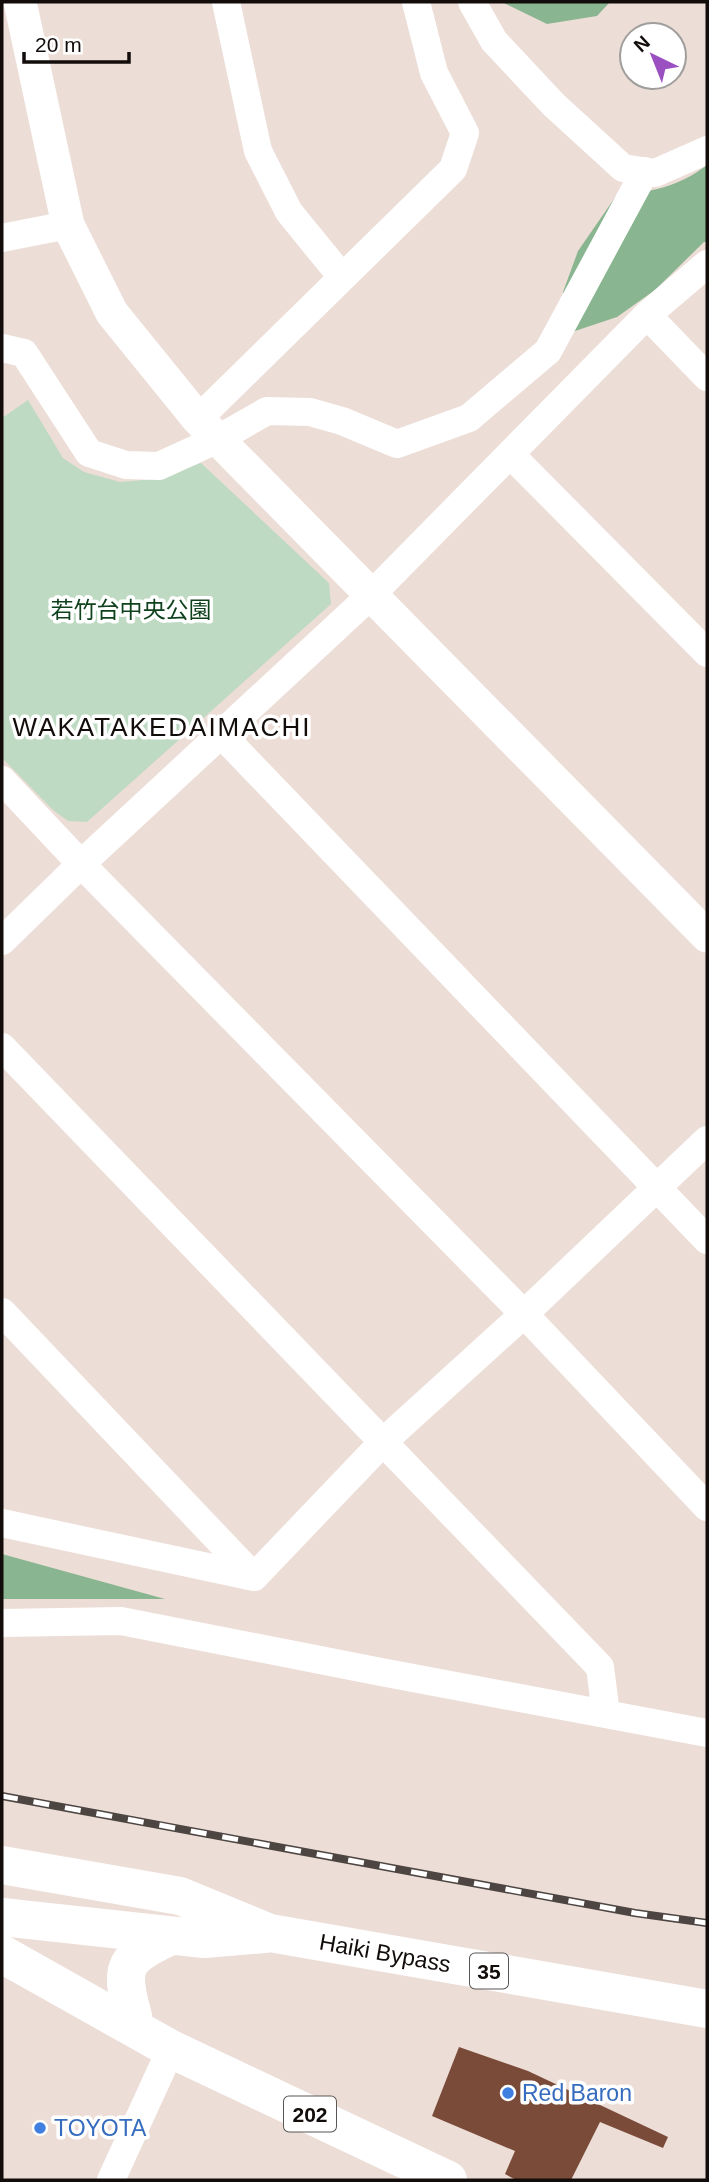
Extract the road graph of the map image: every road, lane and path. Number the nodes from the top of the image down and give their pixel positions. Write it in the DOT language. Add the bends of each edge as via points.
graph roads {
  1 [pos="20,2"];
  2 [pos="226,2"];
  3 [pos="416,2"];
  4 [pos="472,2"];
  5 [pos="707,150"];
  6 [pos="645,171"];
  7 [pos="68,225"];
  8 [pos="2,238"];
  9 [pos="707,264"];
  10 [pos="342,277"];
  11 [pos="647,315"];
  12 [pos="2,348"];
  13 [pos="707,377"];
  14 [pos="208,429"];
  15 [pos="510,454"];
  16 [pos="370,596"];
  17 [pos="707,653"];
  18 [pos="221,734"];
  19 [pos="2,780"];
  20 [pos="81,864"];
  21 [pos="707,936"];
  22 [pos="2,941"];
  23 [pos="2,1047"];
  24 [pos="707,1140"];
  25 [pos="656,1188"];
  26 [pos="707,1240"];
  27 [pos="2,1312"];
  28 [pos="524,1314"];
  29 [pos="384,1441"];
  30 [pos="707,1507"];
  31 [pos="2,1523"];
  32 [pos="254,1577"];
  33 [pos="2,1623"];
  34 [pos="606,1714"];
  35 [pos="707,1733"];
  36 [pos="2,1864"];
  37 [pos="2,1918"];
  38 [pos="270,1933"];
  39 [pos="171,1936"];
  40 [pos="2,1954"];
  41 [pos="707,2009"];
  42 [pos="133,2016"];
  43 [pos="172,2049"];
  44 [pos="111,2180"];
  45 [pos="448,2180"];
  1 -- 7 [label="street"];
  2 -- 10 [label="street" via="258,151 289,212"];
  3 -- 10 [label="street" via="434,74 465,133 453,169"];
  4 -- 6 [label="street" via="494,41 554,105 623,168"];
  5 -- 6 [label="street" via="656,173"];
  6 -- 14 [label="street" via="548,351 469,418 397,444 310,412 267,411"];
  7 -- 8 [label="street"];
  7 -- 14 [label="street" via="112,313"];
  9 -- 11 [label="street"];
  10 -- 14 [label="street"];
  11 -- 13 [label="street"];
  11 -- 15 [label="street"];
  12 -- 14 [label="street" via="24,353 89,453 126,466 159,466"];
  14 -- 16 [label="street"];
  15 -- 16 [label="street"];
  15 -- 17 [label="street"];
  16 -- 18 [label="street"];
  16 -- 21 [label="street"];
  18 -- 20 [label="street"];
  18 -- 25 [label="street"];
  19 -- 20 [label="street"];
  20 -- 22 [label="street"];
  20 -- 28 [label="street"];
  23 -- 29 [label="street"];
  24 -- 25 [label="street"];
  25 -- 26 [label="street"];
  25 -- 28 [label="street"];
  27 -- 32 [label="street"];
  28 -- 29 [label="street"];
  28 -- 30 [label="street"];
  29 -- 32 [label="street"];
  29 -- 34 [label="street" via="600,1667"];
  31 -- 32 [label="street"];
  33 -- 34 [label="street" via="121,1620"];
  34 -- 35 [label="street"];
  36 -- 38 [label="highway, Haiki Bypass / 35" via="180,1896"];
  37 -- 39 [label="highway, Haiki Bypass / 35"];
  37 -- 42 [label="highway, 202" via="79,1970"];
  38 -- 39 [label="highway, Haiki Bypass / 35" via="204,1939"];
  38 -- 41 [label="highway, Haiki Bypass / 35"];
  39 -- 42 [label="highway" via="144,1948 128,1965 125,1985"];
  40 -- 43 [label="highway, 202"];
  42 -- 43 [label="highway, 202"];
  43 -- 44 [label="street"];
  43 -- 45 [label="highway, 202"];
}
